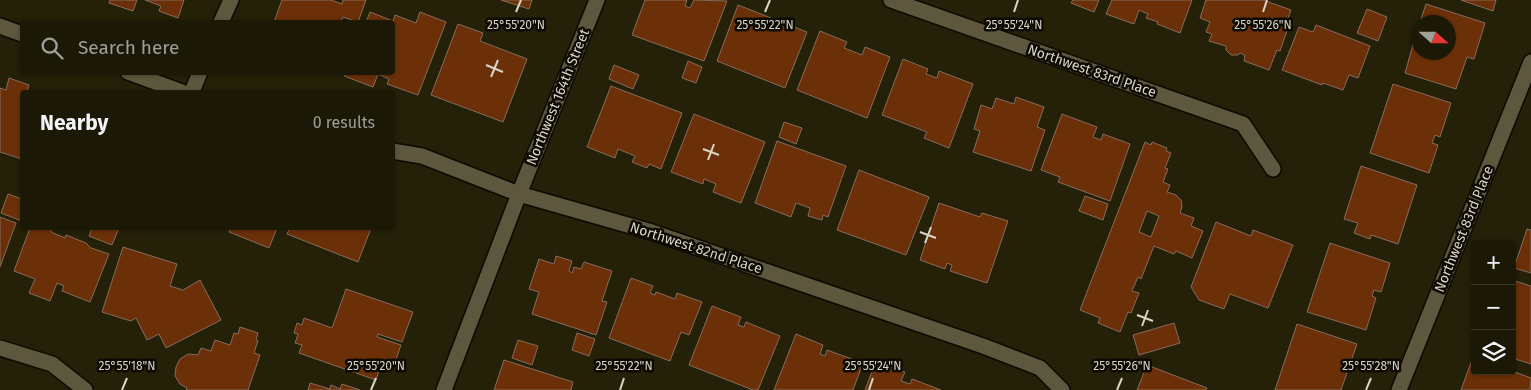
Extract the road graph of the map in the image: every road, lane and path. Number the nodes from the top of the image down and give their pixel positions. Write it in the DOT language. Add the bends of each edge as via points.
graph roads {
  1 [pos="231,0"];
  2 [pos="597,0"];
  3 [pos="891,0"];
  4 [pos="222,20"];
  5 [pos="0,26"];
  6 [pos="20,33"];
  7 [pos="1530,68"];
  8 [pos="136,75"];
  9 [pos="199,75"];
  10 [pos="177,90"];
  11 [pos="193,90"];
  12 [pos="395,151"];
  13 [pos="1273,169"];
  14 [pos="518,194"];
  15 [pos="0,348"];
  16 [pos="85,390"];
  17 [pos="444,390"];
  18 [pos="1062,390"];
  19 [pos="1399,390"];
  1 -- 4 [label="street"];
  2 -- 14 [label="street, Northwest 164th Street"];
  3 -- 13 [label="street, Northwest 83rd Place" via="1243,124"];
  5 -- 6 [label="street"];
  7 -- 19 [label="street, Northwest 83rd Place"];
  8 -- 10 [label="street"];
  9 -- 11 [label="street"];
  12 -- 14 [label="street, Northwest 82nd Place" via="422,156"];
  14 -- 17 [label="street"];
  14 -- 18 [label="street, Northwest 82nd Place" via="652,232 983,346 1040,368"];
  15 -- 16 [label="street" via="52,364"];
}
